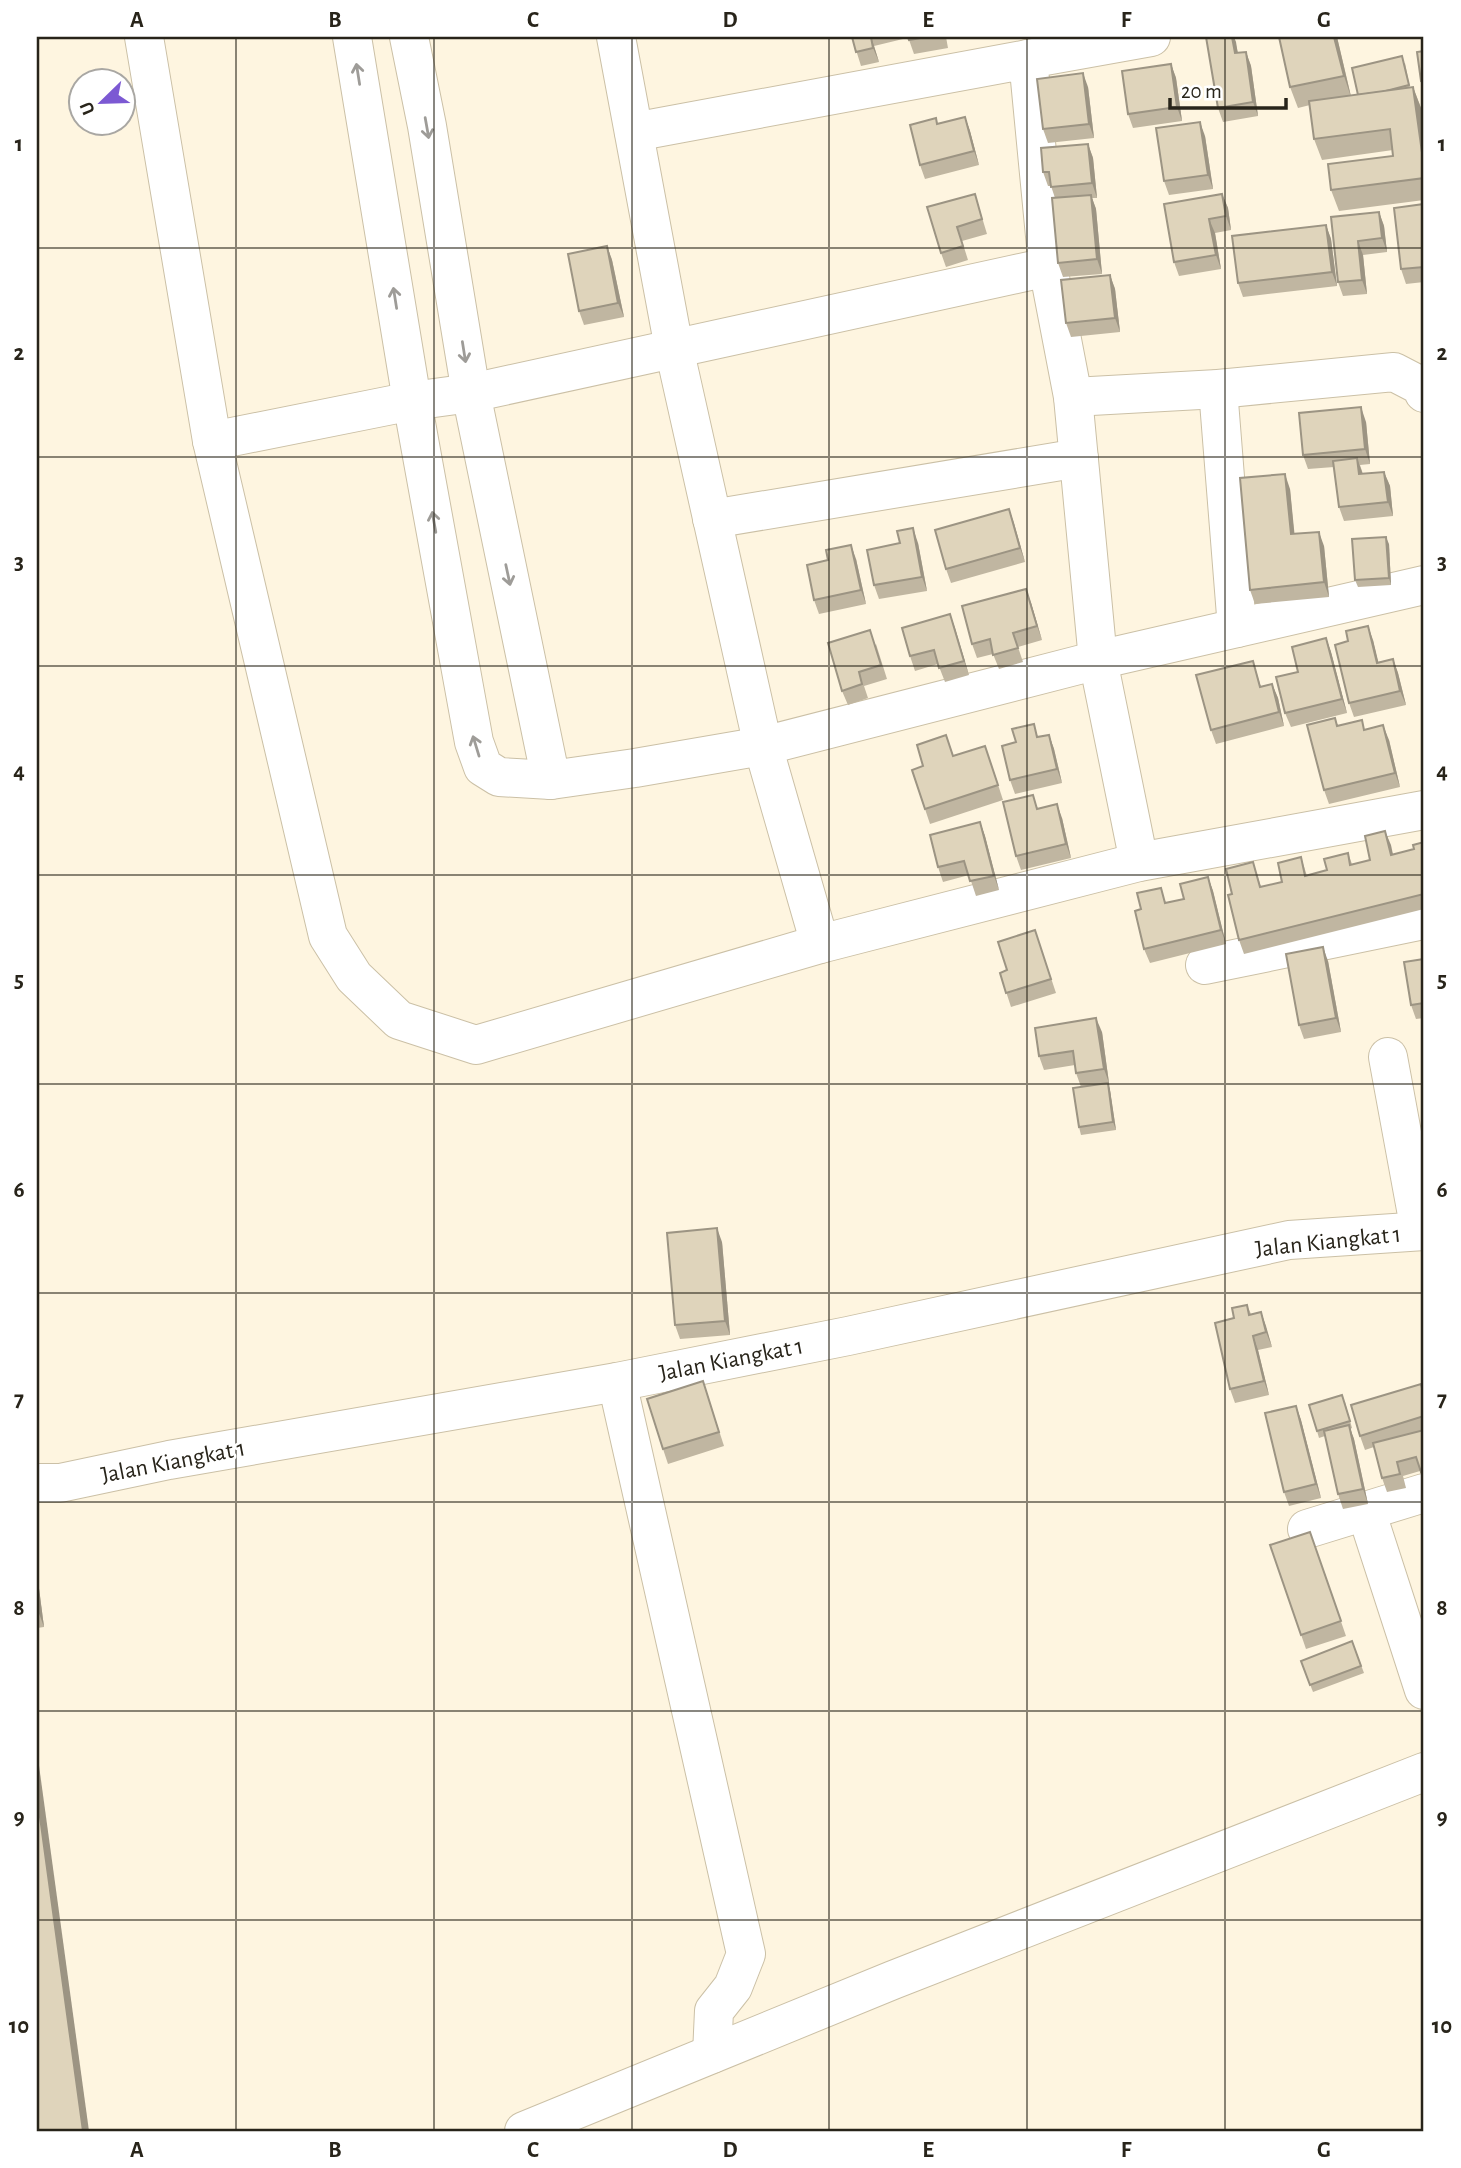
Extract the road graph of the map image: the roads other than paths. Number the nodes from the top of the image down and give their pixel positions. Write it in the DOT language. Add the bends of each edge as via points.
graph roads {
  1 [pos="144,37"];
  2 [pos="352,37"];
  3 [pos="408,37"];
  4 [pos="616,37"];
  5 [pos="1151,37"];
  6 [pos="1028,59"];
  7 [pos="634,132"];
  8 [pos="1048,267"];
  9 [pos="674,348"];
  10 [pos="1218,389"];
  11 [pos="471,393"];
  12 [pos="1424,393"];
  13 [pos="1073,397"];
  14 [pos="412,401"];
  15 [pos="212,441"];
  16 [pos="1079,458"];
  17 [pos="712,519"];
  18 [pos="1424,585"];
  19 [pos="1237,628"];
  20 [pos="1098,660"];
  21 [pos="763,746"];
  22 [pos="551,780"];
  23 [pos="1424,810"];
  24 [pos="1139,862"];
  25 [pos="1424,920"];
  26 [pos="820,944"];
  27 [pos="1205,965"];
  28 [pos="1388,1057"];
  29 [pos="1422,1231"];
  30 [pos="617,1382"];
  31 [pos="37,1483"];
  32 [pos="1424,1493"];
  33 [pos="1366,1511"];
  34 [pos="1307,1530"];
  35 [pos="1424,1690"];
  36 [pos="1424,1772"];
  37 [pos="712,2054"];
  38 [pos="524,2131"];
  1 -- 15 [label="street"];
  14 -- 2 [label="street, one-way"];
  3 -- 11 [label="street, one-way"];
  4 -- 7 [label="street"];
  5 -- 6 [label="street"];
  6 -- 7 [label="street"];
  6 -- 8 [label="street"];
  7 -- 9 [label="street"];
  8 -- 9 [label="street"];
  8 -- 13 [label="street"];
  9 -- 11 [label="street"];
  9 -- 17 [label="street"];
  10 -- 12 [label="street" via="1394,372 1421,386"];
  10 -- 13 [label="street"];
  10 -- 19 [label="street"];
  11 -- 14 [label="street"];
  11 -- 22 [label="street, one-way"];
  13 -- 16 [label="street"];
  14 -- 15 [label="street"];
  22 -- 14 [label="street, one-way" via="499,777 484,767 474,742"];
  15 -- 26 [label="street" via="328,936 354,976 399,1020 476,1045"];
  16 -- 17 [label="street"];
  16 -- 20 [label="street"];
  17 -- 21 [label="street"];
  18 -- 19 [label="street"];
  19 -- 20 [label="street"];
  20 -- 21 [label="street"];
  20 -- 24 [label="street"];
  21 -- 22 [label="street"];
  21 -- 26 [label="street"];
  23 -- 24 [label="street"];
  24 -- 26 [label="street"];
  25 -- 27 [label="street"];
  28 -- 29 [label="street"];
  29 -- 30 [label="street, Jalan Kiangkat 1" via="1289,1240"];
  30 -- 31 [label="street, Jalan Kiangkat 1" via="182,1457 60,1483"];
  30 -- 37 [label="street" via="746,1954 733,1987 715,2011"];
  32 -- 33 [label="street"];
  33 -- 34 [label="street"];
  33 -- 35 [label="street"];
  36 -- 37 [label="street"];
  37 -- 38 [label="street"];
}
